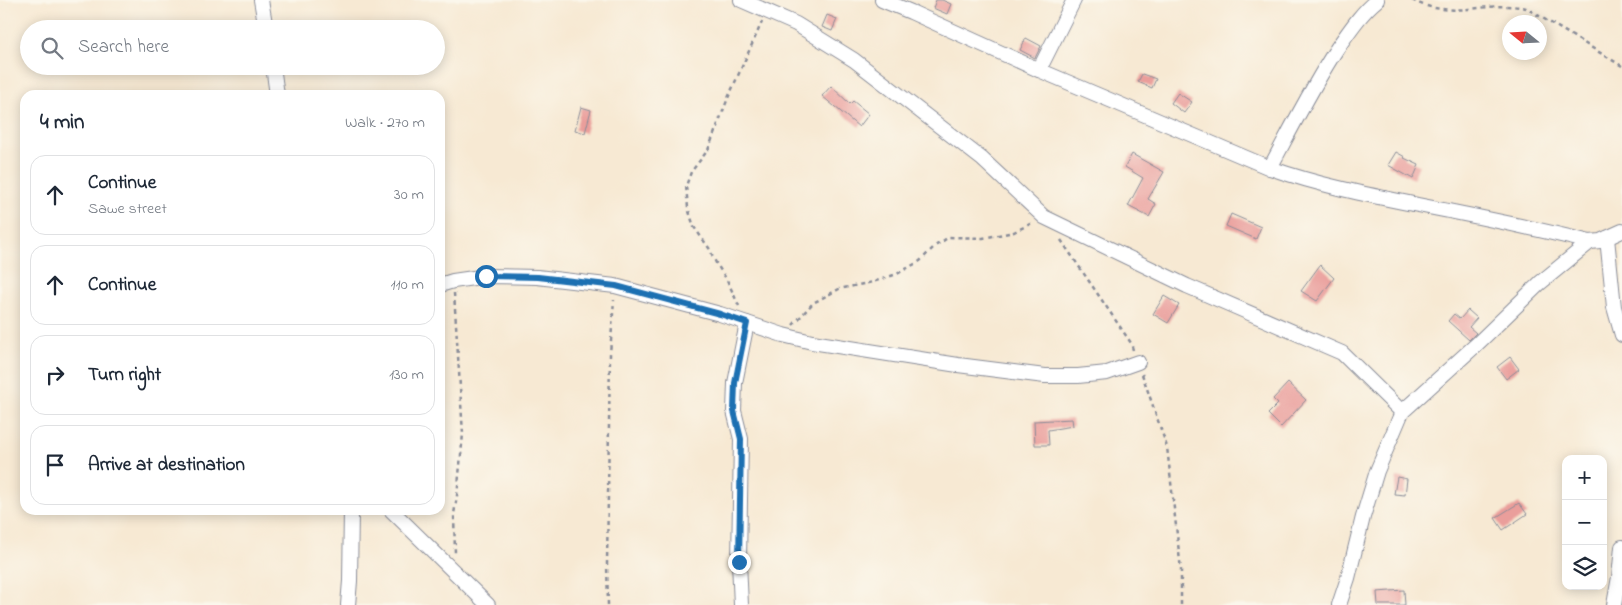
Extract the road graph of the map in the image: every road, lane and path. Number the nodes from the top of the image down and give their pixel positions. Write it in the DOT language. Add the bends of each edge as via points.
graph roads {
  1 [pos="261,0"];
  2 [pos="741,0"];
  3 [pos="882,0"];
  4 [pos="1074,0"];
  5 [pos="1378,0"];
  6 [pos="1412,0"];
  7 [pos="767,11"];
  8 [pos="264,20"];
  9 [pos="1622,66"];
  10 [pos="1039,70"];
  11 [pos="274,75"];
  12 [pos="276,90"];
  13 [pos="1270,168"];
  14 [pos="1044,216"];
  15 [pos="1622,232"];
  16 [pos="1607,238"];
  17 [pos="1060,240"];
  18 [pos="1590,242"];
  19 [pos="447,283"];
  20 [pos="616,286"];
  21 [pos="747,323"];
  22 [pos="783,335"];
  23 [pos="1622,335"];
  24 [pos="1138,362"];
  25 [pos="1402,412"];
  26 [pos="351,515"];
  27 [pos="396,515"];
  28 [pos="1622,547"];
  29 [pos="456,575"];
  30 [pos="348,605"];
  31 [pos="488,605"];
  32 [pos="608,605"];
  33 [pos="741,605"];
  34 [pos="1181,605"];
  35 [pos="1339,605"];
  36 [pos="1614,605"];
  1 -- 8 [label="street"];
  2 -- 7 [label="street"];
  3 -- 10 [label="street"];
  4 -- 10 [label="street"];
  5 -- 13 [label="street" via="1351,28 1324,68"];
  6 -- 9 [label="path" via="1439,9 1514,3"];
  7 -- 14 [label="street" via="796,24 854,60 982,159"];
  7 -- 21 [label="path" via="708,150 691,172 686,186 694,226 727,280"];
  10 -- 13 [label="street"];
  11 -- 12 [label="street"];
  13 -- 18 [label="street" via="1367,195"];
  14 -- 22 [label="path" via="1014,232 983,238 949,237 920,261 897,274 839,289 813,303"];
  14 -- 25 [label="street" via="1188,286 1342,353"];
  15 -- 16 [label="street"];
  16 -- 18 [label="street"];
  16 -- 23 [label="street" via="1614,307"];
  17 -- 24 [label="path" via="1131,343"];
  18 -- 25 [label="street"];
  19 -- 20 [label="street" via="486,276 538,277"];
  19 -- 29 [label="path" via="463,434 454,514"];
  20 -- 21 [label="street"];
  20 -- 32 [label="path" via="610,354"];
  21 -- 22 [label="street"];
  21 -- 33 [label="street" via="735,383 734,411 741,439"];
  22 -- 24 [label="street" via="850,349 1045,376 1107,373"];
  24 -- 34 [label="path" via="1166,447"];
  25 -- 35 [label="street" via="1377,471"];
  26 -- 30 [label="street"];
  27 -- 29 [label="street"];
  28 -- 36 [label="street"];
  29 -- 31 [label="street"];
}
